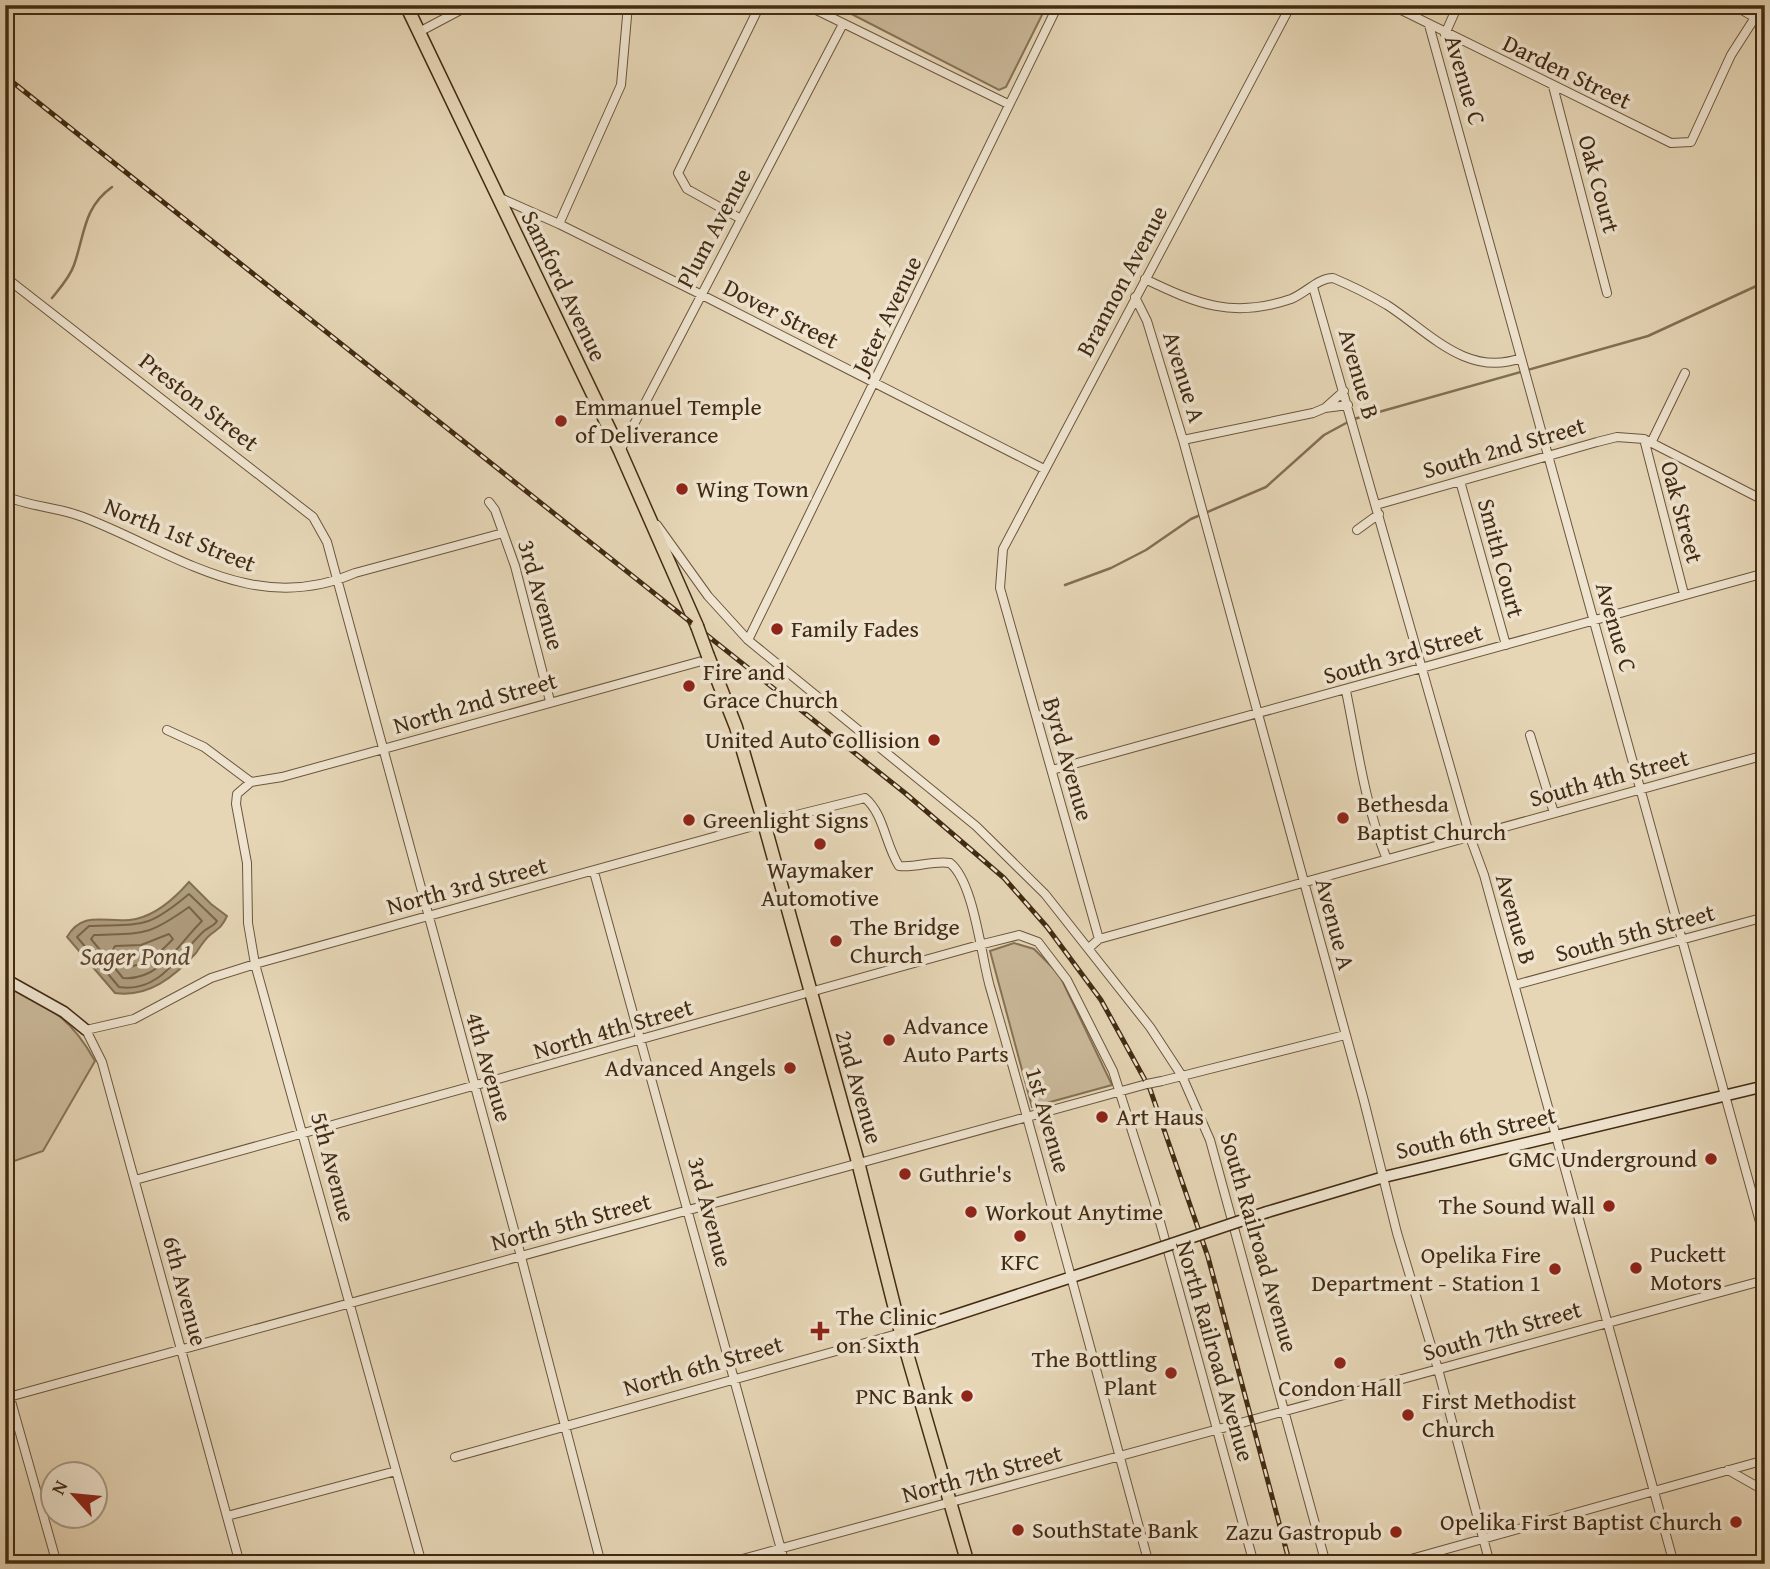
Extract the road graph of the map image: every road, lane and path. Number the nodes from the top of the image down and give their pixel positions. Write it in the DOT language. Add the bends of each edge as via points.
graph roads {
  1 [pos="406,5"];
  2 [pos="470,5"];
  3 [pos="628,5"];
  4 [pos="760,5"];
  5 [pos="806,5"];
  6 [pos="1058,5"];
  7 [pos="1291,5"];
  8 [pos="1391,5"];
  9 [pos="1458,5"];
  10 [pos="1733,5"];
  11 [pos="1763,5"];
  12 [pos="1754,17"];
  13 [pos="843,24"];
  14 [pos="1429,24"];
  15 [pos="419,32"];
  16 [pos="1445,34"];
  17 [pos="1553,86"];
  18 [pos="1008,104"];
  19 [pos="498,197"];
  20 [pos="741,219"];
  21 [pos="559,224"];
  22 [pos="5,277"];
  23 [pos="1145,279"];
  24 [pos="1314,287"];
  25 [pos="1607,293"];
  26 [pos="700,294"];
  27 [pos="1135,297"];
  28 [pos="1521,358"];
  29 [pos="1685,373"];
  30 [pos="875,382"];
  31 [pos="1344,391"];
  32 [pos="1348,405"];
  33 [pos="1325,408"];
  34 [pos="1183,440"];
  35 [pos="1648,441"];
  36 [pos="620,451"];
  37 [pos="1549,456"];
  38 [pos="1044,469"];
  39 [pos="1461,481"];
  40 [pos="5,496"];
  41 [pos="1765,501"];
  42 [pos="489,502"];
  43 [pos="1378,509"];
  44 [pos="651,517"];
  45 [pos="1357,530"];
  46 [pos="503,533"];
  47 [pos="1765,573"];
  48 [pos="999,578"];
  49 [pos="335,582"];
  50 [pos="1684,594"];
  51 [pos="1594,621"];
  52 [pos="697,626"];
  53 [pos="748,640"];
  54 [pos="1506,645"];
  55 [pos="709,658"];
  56 [pos="1422,670"];
  57 [pos="1346,691"];
  58 [pos="550,701"];
  59 [pos="1258,715"];
  60 [pos="167,730"];
  61 [pos="1530,735"];
  62 [pos="381,750"];
  63 [pos="1765,755"];
  64 [pos="1052,771"];
  65 [pos="251,782"];
  66 [pos="1641,789"];
  67 [pos="1554,813"];
  68 [pos="764,823"];
  69 [pos="1470,837"];
  70 [pos="1386,857"];
  71 [pos="940,861"];
  72 [pos="594,872"];
  73 [pos="1304,882"];
  74 [pos="427,917"];
  75 [pos="1765,917"];
  76 [pos="1019,935"];
  77 [pos="1099,939"];
  78 [pos="1682,941"];
  79 [pos="979,945"];
  80 [pos="1090,947"];
  81 [pos="255,964"];
  82 [pos="5,979"];
  83 [pos="1515,985"];
  84 [pos="811,992"];
  85 [pos="86,1030"];
  86 [pos="1345,1035"];
  87 [pos="642,1041"];
  88 [pos="1182,1076"];
  89 [pos="1765,1086"];
  90 [pos="475,1087"];
  91 [pos="1124,1090"];
  92 [pos="1725,1097"];
  93 [pos="1028,1115"];
  94 [pos="305,1135"];
  95 [pos="1554,1135"];
  96 [pos="858,1162"];
  97 [pos="1384,1177"];
  98 [pos="135,1180"];
  99 [pos="689,1209"];
  100 [pos="1201,1235"];
  101 [pos="1765,1240"];
  102 [pos="520,1255"];
  103 [pos="1070,1277"];
  104 [pos="1765,1280"];
  105 [pos="349,1303"];
  106 [pos="1606,1323"];
  107 [pos="901,1333"];
  108 [pos="181,1350"];
  109 [pos="1438,1369"];
  110 [pos="735,1379"];
  111 [pos="5,1380"];
  112 [pos="8,1397"];
  113 [pos="1286,1411"];
  114 [pos="1250,1421"];
  115 [pos="564,1427"];
  116 [pos="1218,1429"];
  117 [pos="455,1457"];
  118 [pos="1120,1457"];
  119 [pos="1765,1460"];
  120 [pos="1728,1470"];
  121 [pos="396,1471"];
  122 [pos="1653,1491"];
  123 [pos="1765,1491"];
  124 [pos="951,1502"];
  125 [pos="227,1516"];
  126 [pos="1483,1539"];
  127 [pos="781,1548"];
  128 [pos="57,1564"];
  129 [pos="240,1564"];
  130 [pos="422,1564"];
  131 [pos="601,1564"];
  132 [pos="724,1564"];
  133 [pos="785,1564"];
  134 [pos="968,1564"];
  135 [pos="1149,1564"];
  136 [pos="1254,1564"];
  137 [pos="1326,1564"];
  138 [pos="1393,1564"];
  139 [pos="1490,1564"];
  140 [pos="1674,1564"];
  1 -- 15 [label="main road, Samford Avenue"];
  2 -- 15 [label="street"];
  3 -- 21 [label="street" via="621,85"];
  4 -- 20 [label="street" via="678,173 687,189"];
  5 -- 13 [label="street"];
  6 -- 18 [label="street, Jeter Avenue"];
  7 -- 23 [label="street, Brannon Avenue"];
  8 -- 14 [label="street, Darden Street"];
  9 -- 16 [label="street"];
  10 -- 12 [label="street"];
  11 -- 12 [label="street"];
  12 -- 17 [label="street, Darden Street" via="1691,142 1671,144"];
  13 -- 18 [label="street"];
  13 -- 20 [label="street, Plum Avenue"];
  14 -- 16 [label="street, Darden Street"];
  14 -- 28 [label="street, Avenue C"];
  15 -- 19 [label="main road, Samford Avenue"];
  16 -- 17 [label="street, Darden Street"];
  17 -- 25 [label="street, Oak Court"];
  18 -- 30 [label="street, Jeter Avenue"];
  19 -- 21 [label="street, Dover Street"];
  19 -- 36 [label="main road, Samford Avenue"];
  20 -- 26 [label="street, Plum Avenue"];
  21 -- 26 [label="street, Dover Street"];
  22 -- 49 [label="street, Preston Street" via="313,517 327,542"];
  23 -- 24 [label="street" via="1225,309 1264,305"];
  23 -- 27 [label="street, Brannon Avenue"];
  24 -- 28 [label="street" via="1324,278 1352,286 1459,355 1478,362 1497,365"];
  24 -- 31 [label="street, Avenue B"];
  26 -- 30 [label="street, Dover Street"];
  26 -- 36 [label="street, Plum Avenue"];
  27 -- 34 [label="street, Avenue A" via="1147,321"];
  27 -- 38 [label="street, Brannon Avenue"];
  28 -- 37 [label="street, Avenue C"];
  29 -- 35 [label="street"];
  30 -- 38 [label="street, Dover Street"];
  30 -- 53 [label="street, Jeter Avenue"];
  31 -- 32 [label="street, Avenue B"];
  31 -- 33 [label="street"];
  32 -- 33 [label="street"];
  32 -- 43 [label="street, Avenue B"];
  33 -- 34 [label="street"];
  34 -- 59 [label="street, Avenue A"];
  35 -- 37 [label="street, South 2nd Street" via="1617,437"];
  35 -- 41 [label="street"];
  35 -- 50 [label="street, Oak Street"];
  36 -- 44 [label="main road, Samford Avenue"];
  37 -- 39 [label="street, South 2nd Street"];
  37 -- 51 [label="street, Avenue C"];
  38 -- 48 [label="street, Brannon Avenue" via="1003,549"];
  39 -- 43 [label="street, South 2nd Street"];
  39 -- 54 [label="street, Smith Court"];
  40 -- 49 [label="street, North 1st Street" via="76,514 230,580 278,590"];
  42 -- 46 [label="street, 3rd Avenue"];
  43 -- 45 [label="street, South 2nd Street"];
  43 -- 56 [label="street, Avenue B"];
  44 -- 52 [label="main road, Samford Avenue"];
  44 -- 53 [label="street, South Railroad Avenue" via="708,596"];
  46 -- 49 [label="street, North 1st Street"];
  46 -- 58 [label="street, 3rd Avenue"];
  47 -- 50 [label="street, South 3rd Street"];
  48 -- 64 [label="street, Byrd Avenue"];
  49 -- 62 [label="street, 4th Avenue"];
  50 -- 51 [label="street, South 3rd Street"];
  51 -- 54 [label="street, South 3rd Street"];
  51 -- 66 [label="street, Avenue C"];
  52 -- 55 [label="main road, 2nd Avenue, bridge"];
  53 -- 80 [label="street, South Railroad Avenue" via="976,826 1045,894"];
  54 -- 56 [label="street, South 3rd Street"];
  55 -- 58 [label="street, North 2nd Street"];
  55 -- 68 [label="main road, 2nd Avenue" via="736,727"];
  56 -- 57 [label="street, South 3rd Street"];
  56 -- 69 [label="street, Avenue B"];
  57 -- 59 [label="street, South 3rd Street"];
  57 -- 70 [label="street" via="1360,777"];
  58 -- 62 [label="street, North 2nd Street"];
  59 -- 64 [label="street, South 3rd Street"];
  59 -- 73 [label="street, Avenue A"];
  60 -- 65 [label="street" via="212,752"];
  61 -- 67 [label="street"];
  62 -- 65 [label="street, North 2nd Street"];
  62 -- 74 [label="street, 4th Avenue"];
  63 -- 66 [label="street, South 4th Street"];
  64 -- 77 [label="street, Byrd Avenue"];
  65 -- 81 [label="street, 5th Avenue" via="242,787 236,804 247,863 248,923"];
  66 -- 67 [label="street, South 4th Street"];
  66 -- 78 [label="street, Avenue C"];
  67 -- 69 [label="street, South 4th Street"];
  68 -- 71 [label="street, North 3rd Street" via="865,798 874,806 886,844 899,866"];
  68 -- 72 [label="street, North 3rd Street"];
  68 -- 84 [label="main road, 2nd Avenue"];
  69 -- 70 [label="street, South 4th Street"];
  69 -- 83 [label="street, Avenue B"];
  70 -- 73 [label="street, South 4th Street"];
  71 -- 79 [label="street, 1st Avenue" via="950,863 962,879"];
  72 -- 74 [label="street, North 3rd Street"];
  72 -- 87 [label="street, 3rd Avenue"];
  73 -- 77 [label="street, South 4th Street"];
  73 -- 86 [label="street, Avenue A"];
  74 -- 81 [label="street, North 3rd Street"];
  74 -- 90 [label="street, 4th Avenue"];
  75 -- 78 [label="street, South 5th Street"];
  76 -- 79 [label="street, North 4th Street"];
  76 -- 91 [label="street, North Railroad Avenue" via="1038,942 1067,981"];
  77 -- 80 [label="street"];
  78 -- 83 [label="street, South 5th Street"];
  78 -- 92 [label="street, Avenue C"];
  79 -- 84 [label="street, North 4th Street"];
  79 -- 93 [label="street, 1st Avenue"];
  80 -- 88 [label="street, South Railroad Avenue"];
  81 -- 85 [label="street, North 3rd Street" via="211,978 134,1019"];
  81 -- 94 [label="street, 5th Avenue"];
  82 -- 85 [label="street" via="64,1012"];
  83 -- 95 [label="street, Avenue B"];
  84 -- 87 [label="street, North 4th Street"];
  84 -- 96 [label="main road, 2nd Avenue"];
  85 -- 98 [label="street, 6th Avenue" via="102,1062"];
  86 -- 88 [label="street"];
  86 -- 97 [label="street, Avenue A"];
  87 -- 90 [label="street, North 4th Street"];
  87 -- 99 [label="street, 3rd Avenue"];
  88 -- 91 [label="street, North 5th Street, bridge"];
  88 -- 113 [label="street, South Railroad Avenue" via="1210,1140"];
  89 -- 92 [label="street, South 6th Street"];
  90 -- 94 [label="street, North 4th Street"];
  90 -- 102 [label="street, 4th Avenue"];
  91 -- 93 [label="street, North 5th Street"];
  91 -- 116 [label="street, North Railroad Avenue"];
  92 -- 95 [label="street, South 6th Street"];
  92 -- 101 [label="street, Avenue C"];
  93 -- 96 [label="street, North 5th Street"];
  93 -- 103 [label="street, 1st Avenue"];
  94 -- 98 [label="street, North 4th Street"];
  94 -- 105 [label="street, 5th Avenue"];
  95 -- 97 [label="street, South 6th Street"];
  95 -- 106 [label="street, Avenue B"];
  96 -- 99 [label="street, North 5th Street"];
  96 -- 107 [label="main road, 2nd Avenue"];
  97 -- 100 [label="street, South 6th Street, bridge"];
  97 -- 109 [label="street, Avenue A"];
  98 -- 108 [label="street, 6th Avenue"];
  99 -- 102 [label="street, North 5th Street"];
  99 -- 110 [label="street, 3rd Avenue"];
  100 -- 103 [label="street, North 6th Street, bridge"];
  102 -- 105 [label="street, North 5th Street"];
  102 -- 115 [label="street, 4th Avenue"];
  103 -- 107 [label="street, North 6th Street"];
  103 -- 118 [label="street, 1st Avenue"];
  104 -- 106 [label="street, South 7th Street"];
  105 -- 108 [label="street, North 5th Street"];
  105 -- 121 [label="street, 5th Avenue"];
  106 -- 109 [label="street, South 7th Street"];
  106 -- 122 [label="street, Avenue B"];
  107 -- 110 [label="street, North 6th Street"];
  107 -- 124 [label="main road, 2nd Avenue"];
  108 -- 112 [label="street, North 5th Street"];
  108 -- 125 [label="street, 6th Avenue"];
  109 -- 113 [label="street, South 7th Street"];
  109 -- 126 [label="street, Avenue A"];
  110 -- 115 [label="street, North 6th Street"];
  110 -- 127 [label="street, 3rd Avenue"];
  111 -- 112 [label="street"];
  112 -- 128 [label="street"];
  113 -- 114 [label="street, South 7th Street"];
  113 -- 137 [label="street, South Railroad Avenue"];
  114 -- 116 [label="street, North 7th Street"];
  115 -- 117 [label="street, North 6th Street"];
  115 -- 131 [label="street, 4th Avenue"];
  116 -- 118 [label="street, North 7th Street"];
  116 -- 136 [label="street, North Railroad Avenue"];
  118 -- 124 [label="street, North 7th Street"];
  118 -- 135 [label="street, 1st Avenue"];
  119 -- 120 [label="street"];
  120 -- 122 [label="street"];
  120 -- 123 [label="street"];
  121 -- 125 [label="street"];
  121 -- 130 [label="street, 5th Avenue"];
  122 -- 126 [label="street"];
  122 -- 140 [label="street, Avenue B"];
  124 -- 127 [label="street, North 7th Street"];
  124 -- 134 [label="main road, 2nd Avenue"];
  125 -- 129 [label="street, 6th Avenue"];
  126 -- 138 [label="street"];
  126 -- 139 [label="street, Avenue A"];
  127 -- 132 [label="street, North 7th Street"];
  127 -- 133 [label="street, 3rd Avenue"];
}
